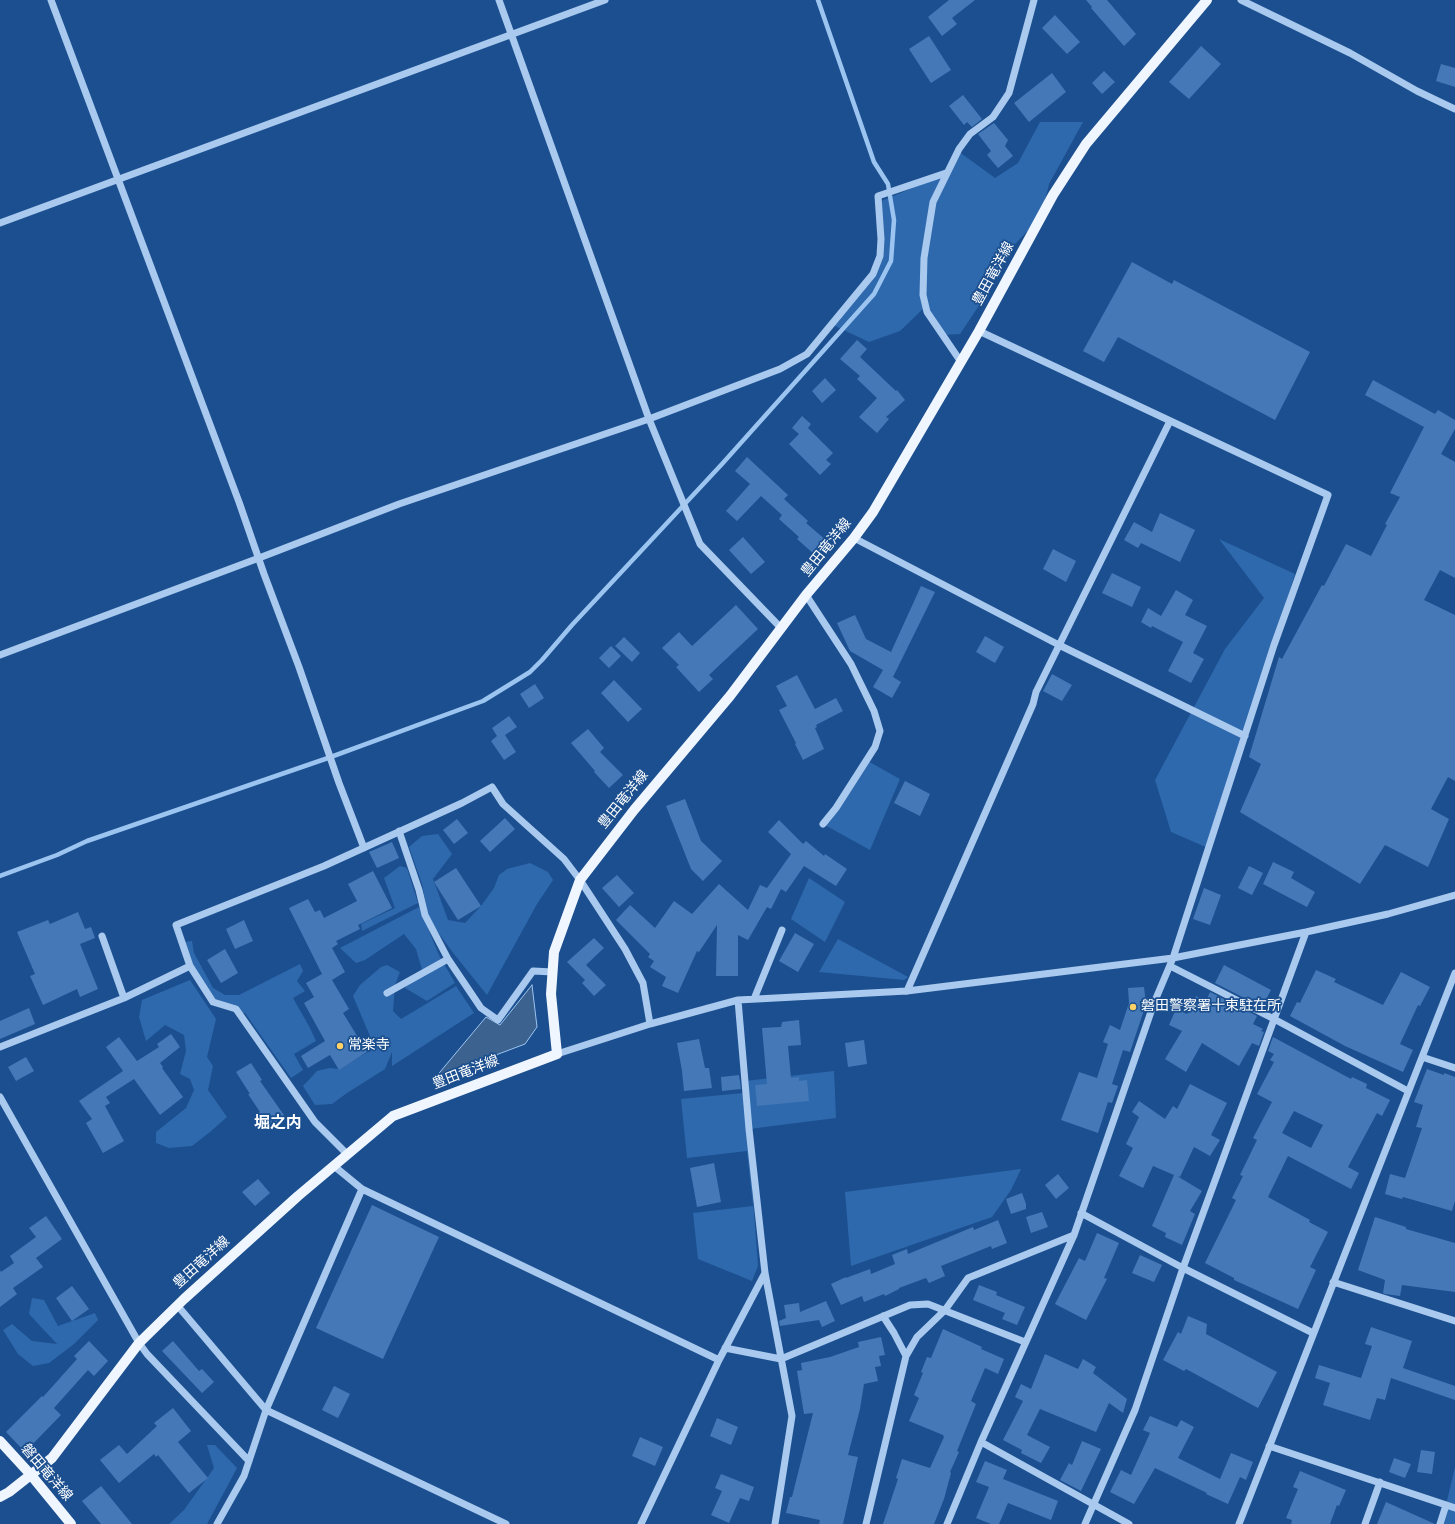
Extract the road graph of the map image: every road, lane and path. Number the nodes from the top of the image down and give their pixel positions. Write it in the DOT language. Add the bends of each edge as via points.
graph roads {
  1 [pos="51,0"];
  2 [pos="499,0"];
  3 [pos="605,0"];
  4 [pos="1034,0"];
  5 [pos="1207,0"];
  6 [pos="1241,0"];
  7 [pos="511,34"];
  8 [pos="1455,109"];
  9 [pos="946,174"];
  10 [pos="118,180"];
  11 [pos="0,223"];
  12 [pos="979,331"];
  13 [pos="961,362"];
  14 [pos="649,419"];
  15 [pos="1170,420"];
  16 [pos="854,538"];
  17 [pos="259,558"];
  18 [pos="806,595"];
  19 [pos="781,628"];
  20 [pos="1059,646"];
  21 [pos="0,655"];
  22 [pos="1245,736"];
  23 [pos="823,824"];
  24 [pos="399,831"];
  25 [pos="364,848"];
  26 [pos="580,880"];
  27 [pos="1455,895"];
  28 [pos="782,930"];
  29 [pos="1306,932"];
  30 [pos="102,936"];
  31 [pos="1173,958"];
  32 [pos="448,959"];
  33 [pos="190,966"];
  34 [pos="1170,966"];
  35 [pos="553,972"];
  36 [pos="1455,973"];
  37 [pos="907,991"];
  38 [pos="387,993"];
  39 [pos="124,998"];
  40 [pos="738,1000"];
  41 [pos="754,1000"];
  42 [pos="1274,1019"];
  43 [pos="650,1024"];
  44 [pos="0,1047"];
  45 [pos="557,1054"];
  46 [pos="1422,1057"];
  47 [pos="1455,1068"];
  48 [pos="1408,1091"];
  49 [pos="0,1097"];
  50 [pos="347,1154"];
  51 [pos="334,1166"];
  52 [pos="362,1189"];
  53 [pos="1081,1213"];
  54 [pos="1074,1235"];
  55 [pos="1183,1268"];
  56 [pos="765,1274"];
  57 [pos="1333,1282"];
  58 [pos="177,1305"];
  59 [pos="945,1310"];
  60 [pos="884,1316"];
  61 [pos="1455,1321"];
  62 [pos="1313,1333"];
  63 [pos="1025,1342"];
  64 [pos="139,1343"];
  65 [pos="725,1348"];
  66 [pos="906,1356"];
  67 [pos="781,1358"];
  68 [pos="719,1360"];
  69 [pos="266,1410"];
  70 [pos="0,1442"];
  71 [pos="981,1442"];
  72 [pos="1269,1446"];
  73 [pos="249,1461"];
  74 [pos="31,1475"];
  75 [pos="1380,1482"];
  76 [pos="0,1497"];
  77 [pos="1094,1505"];
  78 [pos="1446,1505"];
  79 [pos="1455,1508"];
  80 [pos="71,1524"];
  81 [pos="217,1524"];
  82 [pos="506,1524"];
  83 [pos="641,1524"];
  84 [pos="775,1524"];
  85 [pos="866,1524"];
  86 [pos="947,1524"];
  87 [pos="1085,1524"];
  88 [pos="1129,1524"];
  89 [pos="1239,1524"];
  90 [pos="1364,1524"];
  91 [pos="1440,1524"];
  1 -- 10 [label="street"];
  2 -- 7 [label="street"];
  3 -- 7 [label="street"];
  4 -- 9 [label="street" via="1009,93 993,117 970,134 958,149"];
  5 -- 12 [label="main road, 豊田竜洋線" via="1086,144 1053,195"];
  6 -- 8 [label="street" via="1350,53"];
  7 -- 10 [label="street"];
  7 -- 14 [label="street"];
  9 -- 13 [label="street" via="933,202 924,258 923,295 927,312"];
  9 -- 14 [label="street" via="878,196 880,256 873,274 807,354 780,369"];
  10 -- 11 [label="street"];
  10 -- 17 [label="street"];
  12 -- 13 [label="main road, 豊田竜洋線"];
  12 -- 15 [label="street"];
  13 -- 16 [label="main road, 豊田竜洋線" via="889,487"];
  14 -- 17 [label="street" via="399,504"];
  14 -- 19 [label="street" via="700,544"];
  15 -- 20 [label="street"];
  15 -- 22 [label="street" via="1328,495 1274,645"];
  16 -- 18 [label="main road, 豊田竜洋線"];
  16 -- 20 [label="street"];
  17 -- 21 [label="street"];
  17 -- 25 [label="street"];
  18 -- 19 [label="main road, 豊田竜洋線"];
  18 -- 23 [label="street" via="851,664 874,711 880,731 875,747"];
  19 -- 26 [label="main road, 豊田竜洋線" via="730,696 634,810"];
  20 -- 22 [label="street"];
  20 -- 37 [label="street" via="1036,692"];
  22 -- 31 [label="street"];
  24 -- 25 [label="street"];
  24 -- 26 [label="street" via="492,787 503,804 564,859"];
  24 -- 32 [label="street" via="425,915"];
  25 -- 33 [label="street" via="176,925"];
  26 -- 35 [label="main road, 豊田竜洋線" via="554,952"];
  26 -- 43 [label="street" via="626,949 642,983"];
  27 -- 29 [label="street" via="1388,914"];
  28 -- 41 [label="street"];
  29 -- 31 [label="street"];
  29 -- 42 [label="street"];
  30 -- 39 [label="street"];
  31 -- 34 [label="street"];
  31 -- 37 [label="street"];
  32 -- 35 [label="street" via="481,1008 498,1020 533,971"];
  32 -- 38 [label="street"];
  33 -- 39 [label="street"];
  33 -- 50 [label="street" via="213,1002 236,1009 315,1122"];
  34 -- 42 [label="street"];
  34 -- 53 [label="street" via="1154,1003"];
  35 -- 45 [label="main road, 豊田竜洋線" via="552,994"];
  36 -- 46 [label="street"];
  37 -- 41 [label="street"];
  39 -- 44 [label="street"];
  40 -- 41 [label="street"];
  40 -- 43 [label="street"];
  40 -- 56 [label="street"];
  42 -- 48 [label="street"];
  42 -- 55 [label="street"];
  43 -- 45 [label="street"];
  45 -- 50 [label="main road, 豊田竜洋線" via="393,1116"];
  46 -- 47 [label="street"];
  46 -- 48 [label="street"];
  48 -- 57 [label="street"];
  49 -- 64 [label="street"];
  50 -- 51 [label="main road, 豊田竜洋線"];
  51 -- 52 [label="street"];
  51 -- 58 [label="main road, 豊田竜洋線"];
  52 -- 68 [label="street"];
  52 -- 69 [label="street"];
  53 -- 54 [label="street"];
  53 -- 55 [label="street"];
  54 -- 59 [label="street" via="968,1278"];
  54 -- 63 [label="street"];
  55 -- 62 [label="street"];
  55 -- 77 [label="street" via="1135,1410"];
  56 -- 65 [label="street"];
  56 -- 67 [label="street"];
  57 -- 61 [label="street"];
  57 -- 62 [label="street"];
  58 -- 64 [label="main road, 豊田竜洋線"];
  58 -- 69 [label="street"];
  59 -- 60 [label="street" via="928,1304 910,1305"];
  59 -- 63 [label="street"];
  59 -- 66 [label="street" via="917,1337"];
  60 -- 66 [label="street"];
  60 -- 67 [label="street"];
  62 -- 72 [label="street"];
  63 -- 71 [label="street"];
  64 -- 73 [label="street"];
  64 -- 74 [label="main road, 豊田竜洋線" via="52,1458"];
  65 -- 67 [label="street"];
  65 -- 68 [label="street"];
  66 -- 85 [label="street"];
  67 -- 84 [label="street" via="792,1416"];
  68 -- 83 [label="street"];
  69 -- 73 [label="street"];
  69 -- 82 [label="street"];
  70 -- 74 [label="main road, 磐田竜洋線"];
  71 -- 77 [label="street"];
  71 -- 86 [label="street"];
  72 -- 75 [label="street"];
  72 -- 89 [label="street"];
  73 -- 81 [label="street" via="244,1476"];
  74 -- 76 [label="main road, 豊田竜洋線"];
  74 -- 80 [label="main road, 磐田竜洋線"];
  75 -- 78 [label="street"];
  75 -- 90 [label="street"];
  77 -- 87 [label="street"];
  77 -- 88 [label="street"];
  78 -- 79 [label="street"];
  78 -- 91 [label="street"];
}
